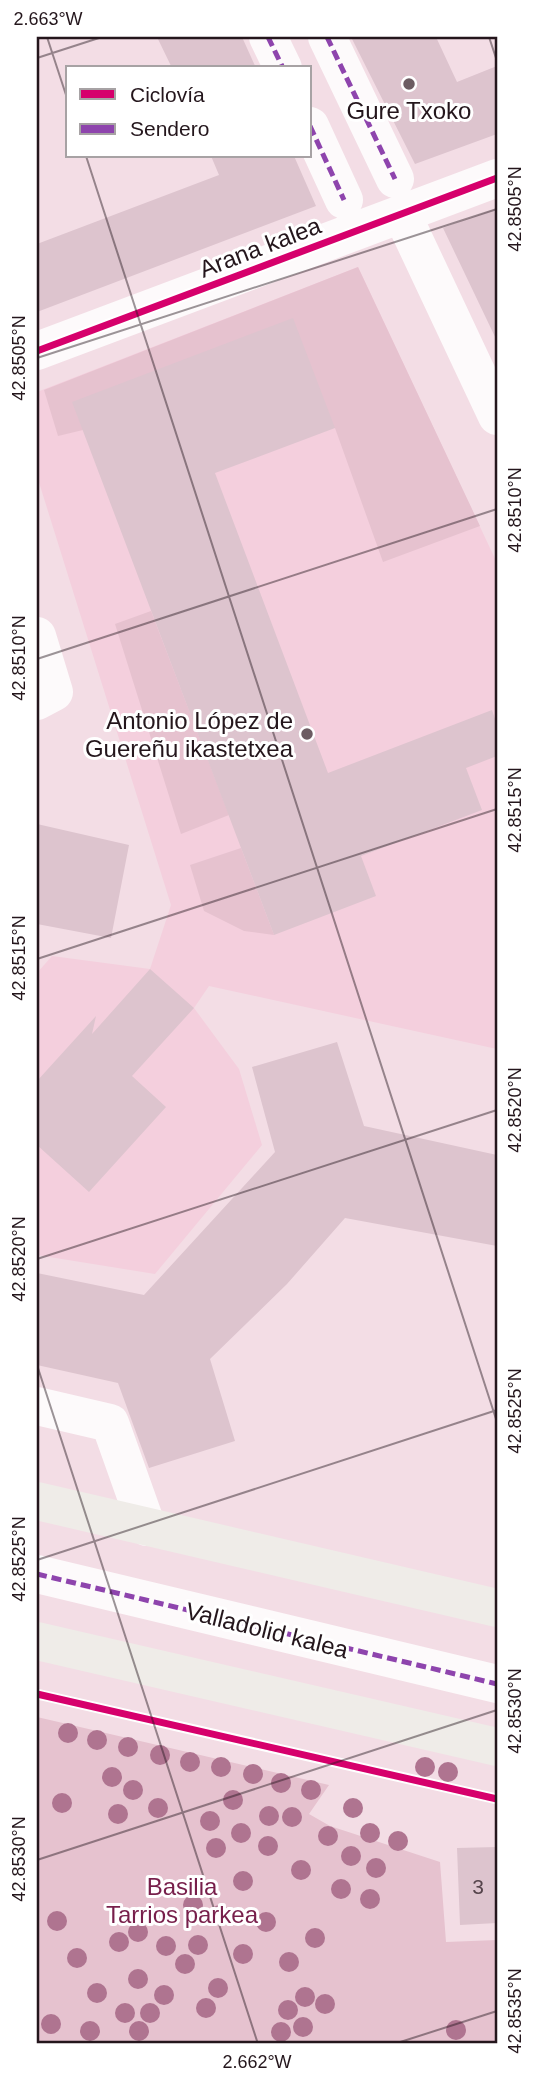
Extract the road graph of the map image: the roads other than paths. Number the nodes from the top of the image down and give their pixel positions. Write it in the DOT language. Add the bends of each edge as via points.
graph roads {
  1 [pos="268,37"];
  2 [pos="327,37"];
  3 [pos="282,66"];
  4 [pos="312,130"];
  5 [pos="497,178"];
  6 [pos="399,196"];
  7 [pos="344,200"];
  8 [pos="37,351"];
  9 [pos="497,416"];
  10 [pos="37,636"];
  11 [pos="37,701"];
  12 [pos="37,1406"];
  13 [pos="37,1501"];
  14 [pos="147,1527"];
  15 [pos="37,1574"];
  16 [pos="497,1608"];
  17 [pos="37,1641"];
  18 [pos="497,1684"];
  19 [pos="497,1747"];
  1 -- 3 [label="street"];
  2 -- 6 [label="street"];
  4 -- 7 [label="street"];
  5 -- 6 [label="street, Arana kalea"];
  6 -- 8 [label="street, Arana kalea"];
  6 -- 9 [label="street"];
  10 -- 11 [label="street" via="54,692"];
  12 -- 14 [label="street" via="110,1423"];
  13 -- 14 [label="main road"];
  14 -- 16 [label="main road"];
  15 -- 18 [label="street, Valladolid kalea"];
  17 -- 19 [label="main road"];
}
